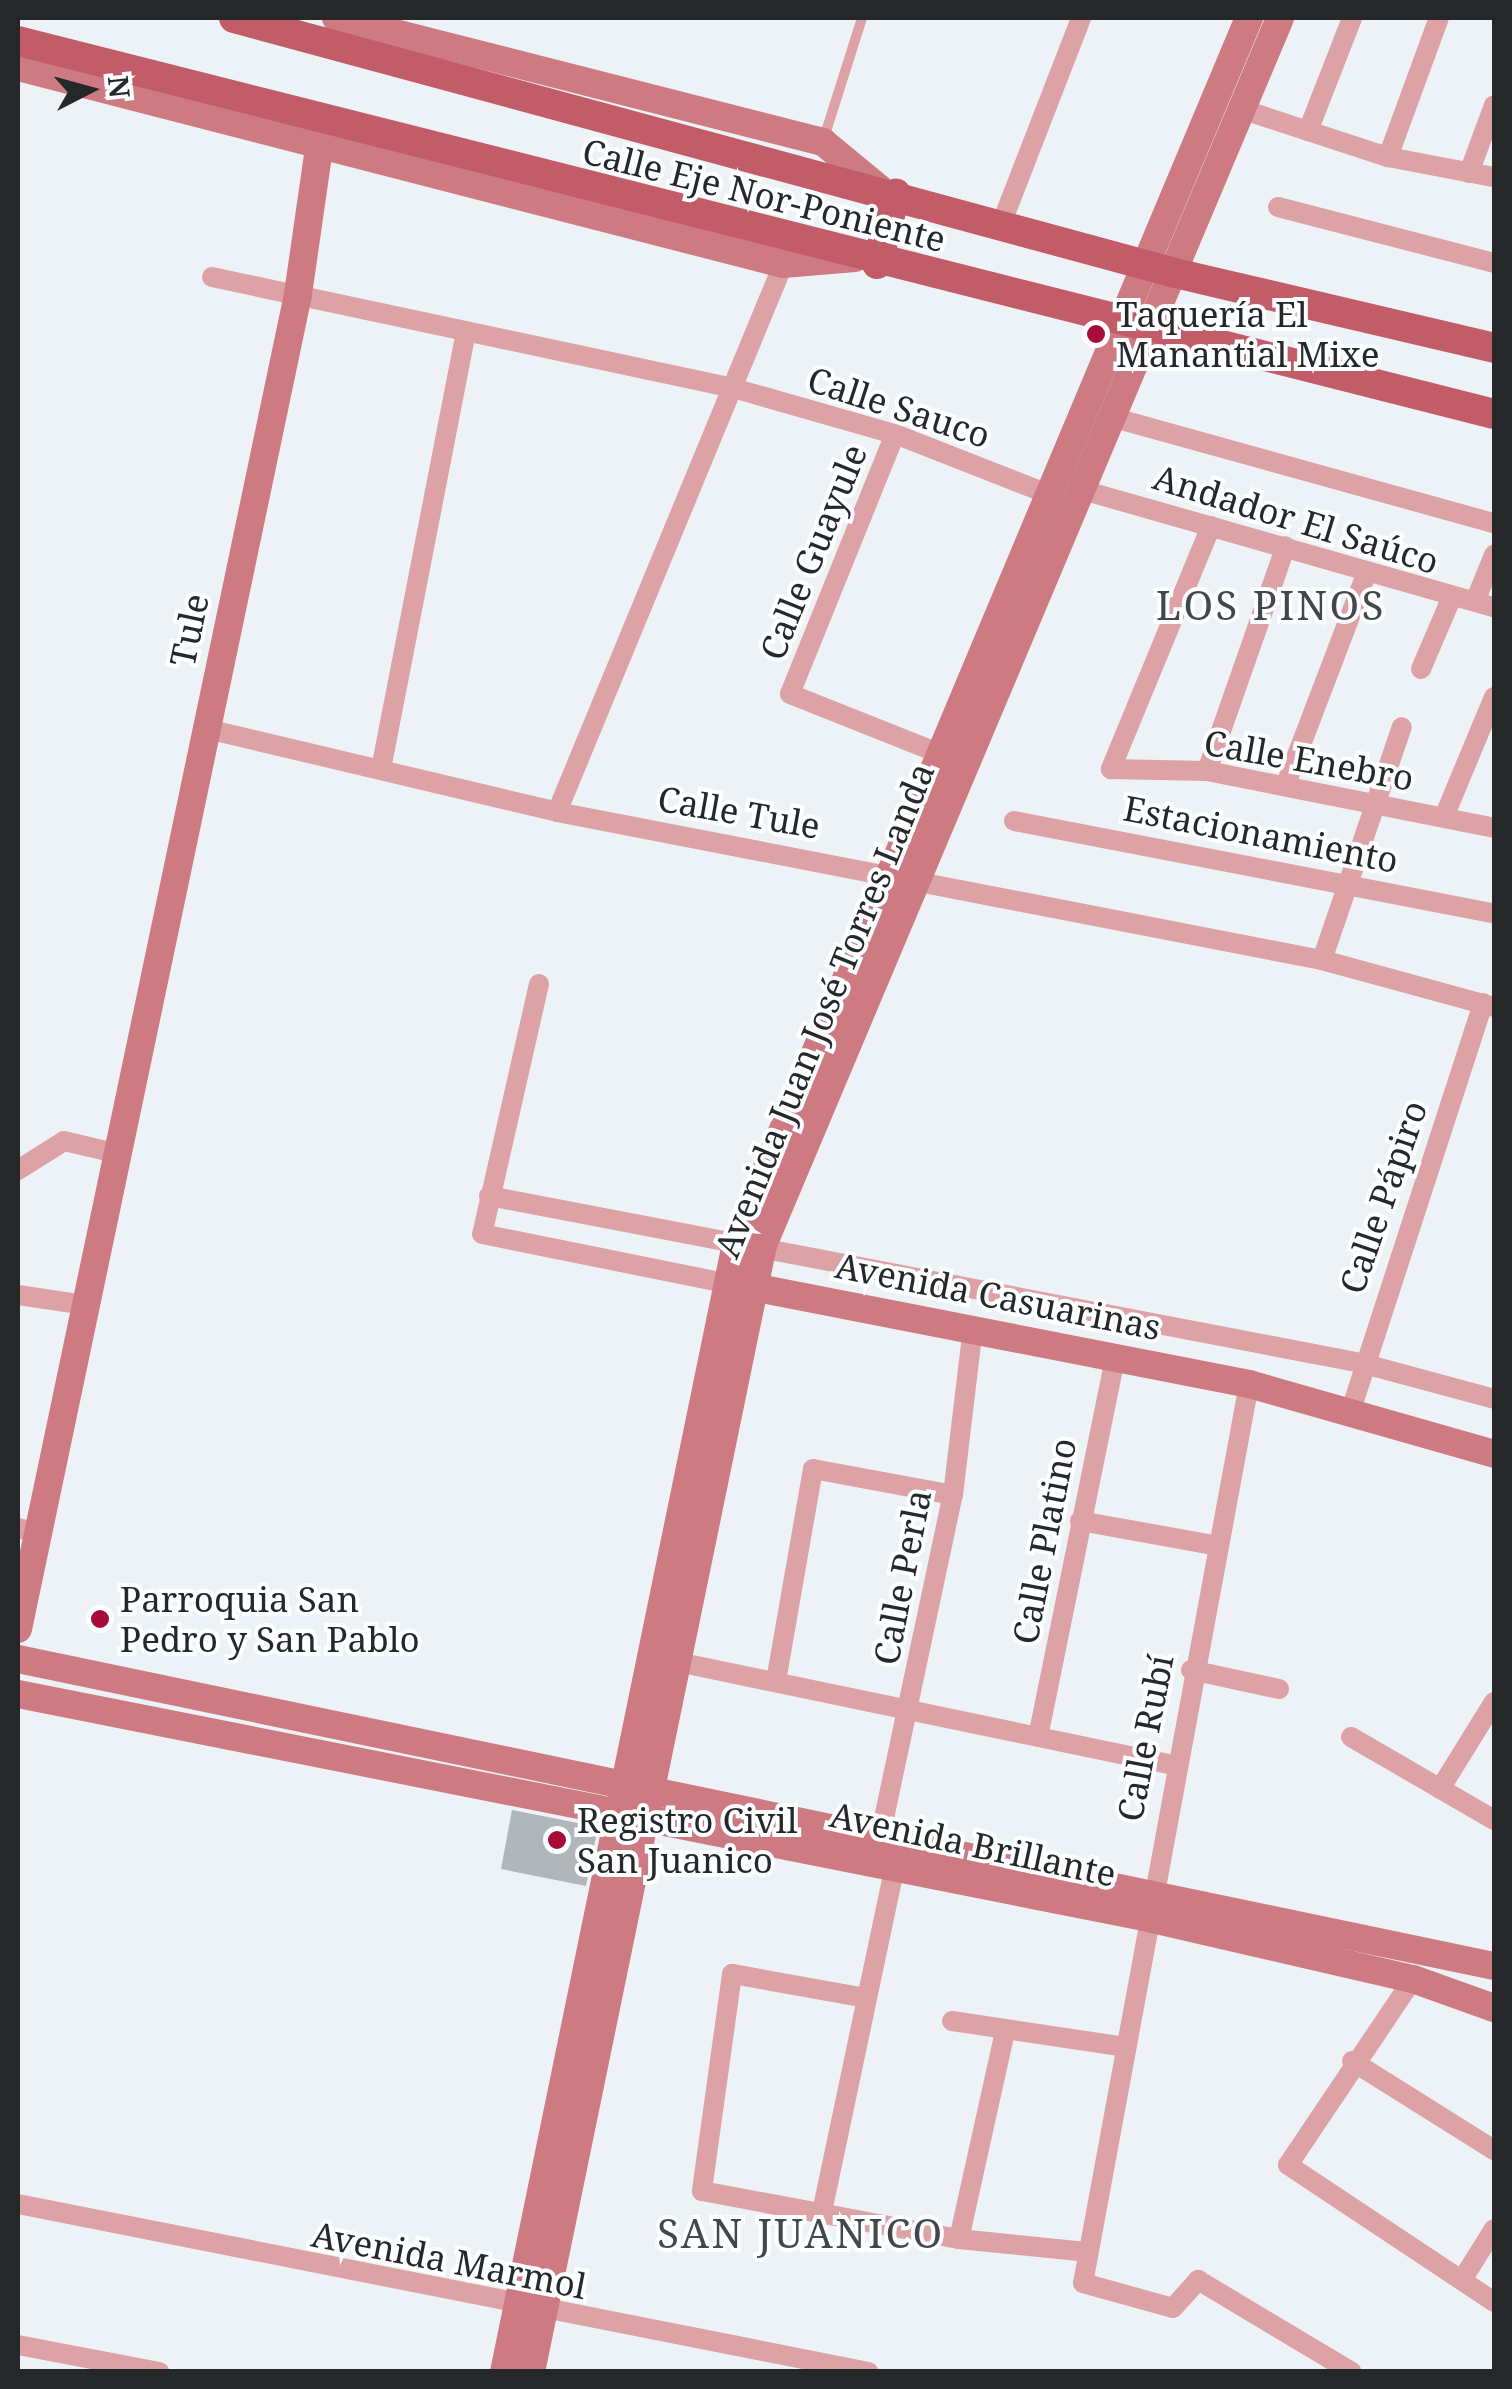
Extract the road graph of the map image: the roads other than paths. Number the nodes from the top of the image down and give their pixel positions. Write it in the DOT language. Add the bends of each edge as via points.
graph roads {
  1 [pos="234,18"];
  2 [pos="336,18"];
  3 [pos="862,18"];
  4 [pos="1081,18"];
  5 [pos="1249,18"];
  6 [pos="1280,18"];
  7 [pos="1352,18"];
  8 [pos="1439,18"];
  9 [pos="18,41"];
  10 [pos="18,66"];
  11 [pos="1494,105"];
  12 [pos="1241,109"];
  13 [pos="1308,131"];
  14 [pos="323,134"];
  15 [pos="822,142"];
  16 [pos="1388,157"];
  17 [pos="1469,173"];
  18 [pos="1494,177"];
  19 [pos="888,191"];
  20 [pos="1278,207"];
  21 [pos="1002,222"];
  22 [pos="787,253"];
  23 [pos="866,261"];
  24 [pos="1142,264"];
  25 [pos="1494,264"];
  26 [pos="1175,273"];
  27 [pos="212,277"];
  28 [pos="298,294"];
  29 [pos="1116,322"];
  30 [pos="466,331"];
  31 [pos="1150,331"];
  32 [pos="1494,348"];
  33 [pos="733,388"];
  34 [pos="1494,414"];
  35 [pos="1111,417"];
  36 [pos="896,434"];
  37 [pos="1079,489"];
  38 [pos="1044,492"];
  39 [pos="1494,524"];
  40 [pos="1211,526"];
  41 [pos="1286,546"];
  42 [pos="1494,555"];
  43 [pos="1367,572"];
  44 [pos="1452,600"];
  45 [pos="1485,603"];
  46 [pos="1421,669"];
  47 [pos="1494,697"];
  48 [pos="207,728"];
  49 [pos="1402,728"];
  50 [pos="938,754"];
  51 [pos="381,770"];
  52 [pos="1207,771"];
  53 [pos="1286,784"];
  54 [pos="1370,803"];
  55 [pos="557,812"];
  56 [pos="1444,817"];
  57 [pos="1014,821"];
  58 [pos="1494,828"];
  59 [pos="901,874"];
  60 [pos="1351,883"];
  61 [pos="1494,912"];
  62 [pos="1322,960"];
  63 [pos="539,984"];
  64 [pos="1488,1005"];
  65 [pos="114,1153"];
  66 [pos="18,1170"];
  67 [pos="489,1196"];
  68 [pos="750,1242"];
  69 [pos="726,1283"];
  70 [pos="755,1286"];
  71 [pos="18,1295"];
  72 [pos="86,1306"];
  73 [pos="973,1326"];
  74 [pos="1115,1359"];
  75 [pos="1361,1363"];
  76 [pos="1248,1384"];
  77 [pos="1494,1399"];
  78 [pos="1350,1413"];
  79 [pos="1494,1454"];
  80 [pos="953,1495"];
  81 [pos="1080,1521"];
  82 [pos="28,1531"];
  83 [pos="1214,1545"];
  84 [pos="18,1628"];
  85 [pos="18,1659"];
  86 [pos="673,1660"];
  87 [pos="1191,1670"];
  88 [pos="776,1681"];
  89 [pos="1279,1690"];
  90 [pos="18,1694"];
  91 [pos="1494,1702"];
  92 [pos="909,1712"];
  93 [pos="1038,1737"];
  94 [pos="1350,1737"];
  95 [pos="1173,1765"];
  96 [pos="1440,1789"];
  97 [pos="634,1798"];
  98 [pos="1494,1820"];
  99 [pos="880,1838"];
  100 [pos="895,1866"];
  101 [pos="1147,1904"];
  102 [pos="1492,1958"];
  103 [pos="1413,1979"];
  104 [pos="866,1998"];
  105 [pos="1494,2008"];
  106 [pos="952,2021"];
  107 [pos="1005,2032"];
  108 [pos="1125,2047"];
  109 [pos="1352,2061"];
  110 [pos="1494,2150"];
  111 [pos="18,2204"];
  112 [pos="822,2212"];
  113 [pos="1494,2229"];
  114 [pos="959,2240"];
  115 [pos="1088,2252"];
  116 [pos="1462,2280"];
  117 [pos="1494,2302"];
  118 [pos="531,2311"];
  119 [pos="18,2345"];
  120 [pos="159,2372"];
  121 [pos="504,2372"];
  122 [pos="531,2372"];
  123 [pos="869,2372"];
  124 [pos="1352,2372"];
  1 -- 19 [label="main road, Calle Eje Nor-Poniente"];
  2 -- 15 [label="main road"];
  3 -- 15 [label="lane"];
  4 -- 21 [label="street"];
  5 -- 24 [label="main road, Avenida Juan José Torres Landa"];
  6 -- 12 [label="main road, Avenida Juan José Torres Landa"];
  7 -- 13 [label="street"];
  8 -- 16 [label="street"];
  9 -- 14 [label="main road, Calle Eje Nor-Poniente"];
  10 -- 14 [label="main road"];
  11 -- 17 [label="street"];
  12 -- 13 [label="street"];
  12 -- 26 [label="main road, Avenida Juan José Torres Landa"];
  13 -- 16 [label="street"];
  14 -- 22 [label="main road, Calle Eje Nor-Poniente"];
  14 -- 28 [label="main road, Tule"];
  15 -- 19 [label="main road"];
  16 -- 17 [label="street"];
  17 -- 18 [label="street"];
  19 -- 21 [label="main road, Calle Eje Nor-Poniente"];
  19 -- 23 [label="main road"];
  20 -- 25 [label="street"];
  21 -- 24 [label="main road, Calle Eje Nor-Poniente"];
  22 -- 23 [label="main road, Calle Eje Nor-Poniente"];
  22 -- 33 [label="street"];
  23 -- 29 [label="main road, Calle Eje Nor-Poniente"];
  24 -- 26 [label="main road, Calle Eje Nor-Poniente"];
  24 -- 29 [label="main road, Avenida Juan José Torres Landa"];
  26 -- 31 [label="main road, Avenida Juan José Torres Landa"];
  26 -- 32 [label="main road, Calle Eje Nor-Poniente"];
  27 -- 28 [label="street, Calle Sauco"];
  28 -- 30 [label="street, Calle Sauco"];
  28 -- 48 [label="main road, Tule"];
  29 -- 31 [label="main road, Calle Eje Nor-Poniente"];
  29 -- 38 [label="main road, Avenida Juan José Torres Landa"];
  30 -- 33 [label="street, Calle Sauco"];
  30 -- 51 [label="street"];
  31 -- 34 [label="main road, Calle Eje Nor-Poniente"];
  31 -- 35 [label="main road, Avenida Juan José Torres Landa"];
  33 -- 36 [label="street, Calle Sauco"];
  33 -- 55 [label="street"];
  35 -- 37 [label="main road, Avenida Juan José Torres Landa"];
  35 -- 39 [label="street"];
  36 -- 38 [label="street, Calle Sauco"];
  36 -- 50 [label="street, Calle Guayule" via="790,694"];
  37 -- 40 [label="street, Andador El Saúco"];
  37 -- 59 [label="main road, Avenida Juan José Torres Landa"];
  38 -- 50 [label="main road, Avenida Juan José Torres Landa"];
  40 -- 41 [label="street, Andador El Saúco"];
  40 -- 52 [label="street, Calle Enebro" via="1111,769"];
  41 -- 43 [label="street, Andador El Saúco"];
  41 -- 52 [label="street"];
  42 -- 45 [label="street"];
  43 -- 44 [label="street, Andador El Saúco"];
  43 -- 53 [label="street"];
  44 -- 45 [label="street, Andador El Saúco"];
  44 -- 46 [label="street"];
  47 -- 56 [label="street"];
  48 -- 51 [label="street, Calle Tule"];
  48 -- 65 [label="main road, Tule"];
  49 -- 54 [label="street"];
  50 -- 59 [label="main road, Avenida Juan José Torres Landa"];
  51 -- 55 [label="street, Calle Tule"];
  52 -- 53 [label="street, Calle Enebro"];
  53 -- 54 [label="street, Calle Enebro"];
  54 -- 56 [label="street, Calle Enebro"];
  54 -- 60 [label="street"];
  55 -- 59 [label="street, Calle Tule"];
  56 -- 58 [label="street, Calle Enebro"];
  57 -- 60 [label="street, Estacionamiento"];
  59 -- 62 [label="street, Calle Tule"];
  59 -- 68 [label="main road, Avenida Juan José Torres Landa"];
  60 -- 61 [label="street, Estacionamiento"];
  60 -- 62 [label="street"];
  62 -- 64 [label="street, Calle Tule"];
  63 -- 67 [label="street"];
  64 -- 75 [label="street, Calle Pápiro"];
  65 -- 66 [label="street" via="64,1141"];
  65 -- 72 [label="main road, Tule"];
  67 -- 68 [label="street, Avenida Casuarinas"];
  67 -- 69 [label="street, Avenida Casuarinas" via="482,1234"];
  68 -- 69 [label="main road, Avenida Juan José Torres Landa"];
  68 -- 70 [label="main road, Avenida Juan José Torres Landa"];
  68 -- 75 [label="street, Avenida Casuarinas"];
  69 -- 70 [label="main road, Avenida Casuarinas"];
  69 -- 97 [label="main road, Avenida Juan José Torres Landa"];
  70 -- 73 [label="main road, Avenida Casuarinas"];
  70 -- 86 [label="main road, Avenida Juan José Torres Landa"];
  71 -- 72 [label="street"];
  72 -- 82 [label="main road, Tule"];
  73 -- 74 [label="main road, Avenida Casuarinas"];
  73 -- 80 [label="street, Calle Perla"];
  74 -- 76 [label="main road, Avenida Casuarinas"];
  74 -- 81 [label="street, Calle Platino"];
  75 -- 77 [label="street, Avenida Casuarinas"];
  75 -- 78 [label="street, Calle Pápiro"];
  76 -- 78 [label="main road, Avenida Casuarinas"];
  76 -- 83 [label="street, Calle Rubí"];
  78 -- 79 [label="main road, Avenida Casuarinas"];
  80 -- 88 [label="street" via="813,1469"];
  80 -- 92 [label="street, Calle Perla"];
  81 -- 83 [label="street"];
  81 -- 93 [label="street, Calle Platino"];
  82 -- 84 [label="main road, Tule"];
  83 -- 87 [label="street, Calle Rubí"];
  85 -- 97 [label="main road, Avenida Brillante"];
  86 -- 88 [label="street"];
  86 -- 97 [label="main road, Avenida Juan José Torres Landa"];
  87 -- 89 [label="street"];
  87 -- 95 [label="street, Calle Rubí"];
  88 -- 92 [label="street"];
  90 -- 97 [label="main road, Avenida Brillante"];
  91 -- 96 [label="street"];
  92 -- 93 [label="street"];
  92 -- 99 [label="street, Calle Perla"];
  93 -- 95 [label="street"];
  94 -- 96 [label="street"];
  95 -- 101 [label="street, Calle Rubí"];
  96 -- 98 [label="street"];
  97 -- 99 [label="main road, Avenida Brillante"];
  97 -- 100 [label="main road, Avenida Brillante"];
  97 -- 118 [label="main road, Avenida Juan José Torres Landa"];
  99 -- 101 [label="main road, Avenida Brillante"];
  100 -- 101 [label="main road, Avenida Brillante"];
  100 -- 104 [label="street"];
  101 -- 102 [label="main road, Avenida Brillante"];
  101 -- 103 [label="main road, Avenida Brillante"];
  101 -- 108 [label="street, Calle Rubí"];
  103 -- 105 [label="main road, Avenida Brillante"];
  103 -- 109 [label="street"];
  104 -- 112 [label="street"];
  104 -- 112 [label="street" via="732,1974 702,2192"];
  106 -- 107 [label="street"];
  107 -- 108 [label="street"];
  107 -- 114 [label="street"];
  108 -- 115 [label="street, Calle Rubí"];
  109 -- 110 [label="street"];
  109 -- 116 [label="street" via="1288,2166"];
  111 -- 118 [label="street, Avenida Marmol"];
  112 -- 114 [label="street"];
  113 -- 116 [label="street"];
  114 -- 115 [label="street"];
  115 -- 124 [label="street, Calle Rubí" via="1083,2283 1174,2308 1198,2280"];
  116 -- 117 [label="street"];
  118 -- 121 [label="main road, Avenida Juan José Torres Landa"];
  118 -- 122 [label="main road, Avenida Juan José Torres Landa"];
  118 -- 123 [label="street, Avenida Marmol"];
  119 -- 120 [label="street"];
}
